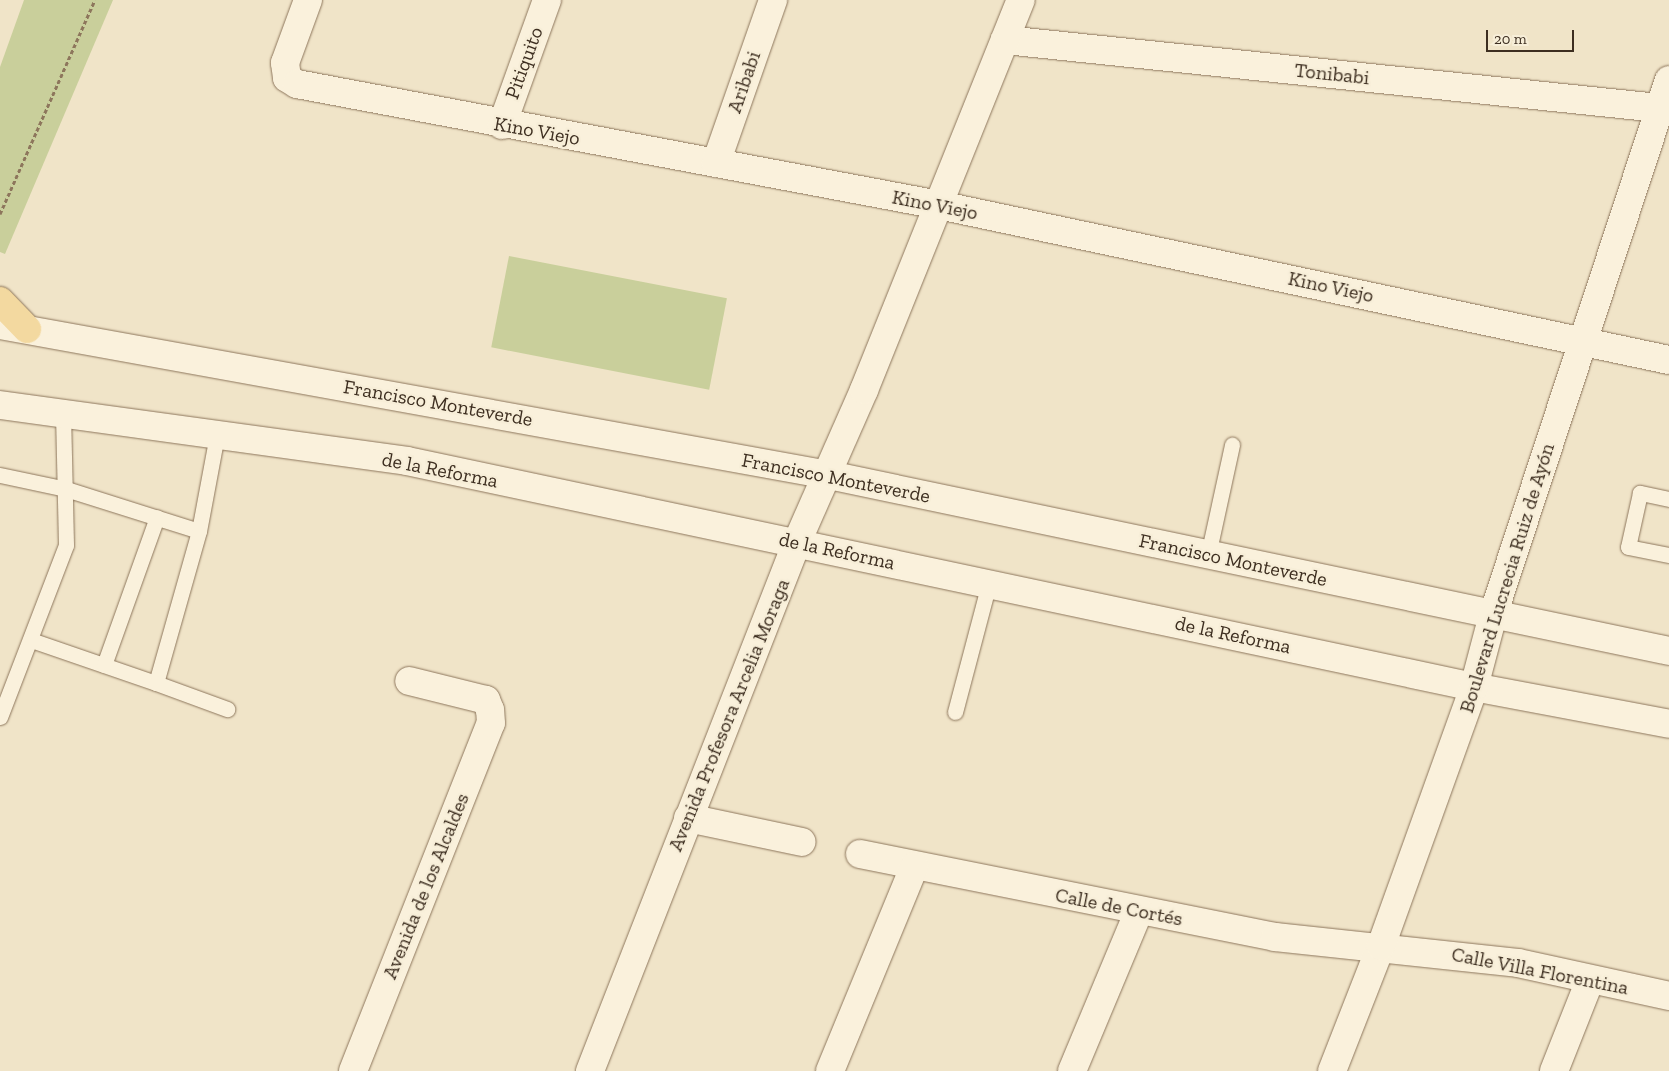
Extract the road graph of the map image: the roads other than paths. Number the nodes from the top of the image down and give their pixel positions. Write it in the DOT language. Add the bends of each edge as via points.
graph roads {
  1 [pos="308,0"];
  2 [pos="547,0"];
  3 [pos="773,0"];
  4 [pos="1021,0"];
  5 [pos="1005,40"];
  6 [pos="1669,80"];
  7 [pos="1659,108"];
  8 [pos="502,125"];
  9 [pos="716,163"];
  10 [pos="939,205"];
  11 [pos="0,301"];
  12 [pos="0,325"];
  13 [pos="27,329"];
  14 [pos="1582,340"];
  15 [pos="1669,360"];
  16 [pos="0,405"];
  17 [pos="63,414"];
  18 [pos="217,435"];
  19 [pos="1232,445"];
  20 [pos="0,475"];
  21 [pos="829,475"];
  22 [pos="66,489"];
  23 [pos="1669,499"];
  24 [pos="157,518"];
  25 [pos="199,531"];
  26 [pos="797,542"];
  27 [pos="1208,555"];
  28 [pos="1669,555"];
  29 [pos="989,583"];
  30 [pos="1493,615"];
  31 [pos="31,640"];
  32 [pos="1669,651"];
  33 [pos="104,665"];
  34 [pos="409,681"];
  35 [pos="156,684"];
  36 [pos="1474,687"];
  37 [pos="227,709"];
  38 [pos="955,712"];
  39 [pos="0,717"];
  40 [pos="1669,724"];
  41 [pos="688,818"];
  42 [pos="802,842"];
  43 [pos="860,854"];
  44 [pos="914,867"];
  45 [pos="1139,910"];
  46 [pos="1381,946"];
  47 [pos="1590,980"];
  48 [pos="1669,996"];
  49 [pos="353,1071"];
  50 [pos="590,1071"];
  51 [pos="830,1071"];
  52 [pos="1072,1071"];
  53 [pos="1332,1071"];
  54 [pos="1554,1071"];
  1 -- 8 [label="street, Kino Viejo" via="285,63 287,78 297,84"];
  2 -- 8 [label="street, Pitiquito"];
  3 -- 9 [label="street, Aribabi"];
  4 -- 5 [label="street, Avenida Profesora Arcelia Moraga"];
  5 -- 7 [label="street, Tonibabi"];
  5 -- 10 [label="street, Avenida Profesora Arcelia Moraga"];
  6 -- 7 [label="street, Boulevard Lucrecia Ruiz de Ayón"];
  7 -- 14 [label="street, Boulevard Lucrecia Ruiz de Ayón"];
  8 -- 9 [label="street, Kino Viejo"];
  9 -- 10 [label="street, Kino Viejo"];
  10 -- 14 [label="street, Kino Viejo"];
  10 -- 21 [label="street, Avenida Profesora Arcelia Moraga"];
  11 -- 13 [label="main road"];
  12 -- 13 [label="street, Francisco Monteverde"];
  13 -- 21 [label="street, Francisco Monteverde"];
  14 -- 15 [label="street, Kino Viejo"];
  14 -- 30 [label="street, Boulevard Lucrecia Ruiz de Ayón"];
  16 -- 17 [label="street, de la Reforma"];
  17 -- 18 [label="street, de la Reforma"];
  17 -- 22 [label="lane"];
  18 -- 25 [label="lane"];
  18 -- 26 [label="street, de la Reforma" via="406,461"];
  19 -- 27 [label="lane"];
  20 -- 22 [label="lane"];
  21 -- 26 [label="street, Avenida Profesora Arcelia Moraga"];
  21 -- 27 [label="street, Francisco Monteverde"];
  22 -- 24 [label="lane"];
  22 -- 31 [label="lane" via="65,550"];
  23 -- 28 [label="lane" via="1640,493 1628,547"];
  24 -- 25 [label="lane"];
  24 -- 33 [label="lane"];
  25 -- 35 [label="lane"];
  26 -- 29 [label="street, de la Reforma"];
  26 -- 41 [label="street, Avenida Profesora Arcelia Moraga"];
  27 -- 30 [label="street, Francisco Monteverde"];
  29 -- 36 [label="street, de la Reforma"];
  29 -- 38 [label="lane"];
  30 -- 32 [label="street, Francisco Monteverde"];
  30 -- 36 [label="street, Boulevard Lucrecia Ruiz de Ayón"];
  31 -- 33 [label="lane"];
  31 -- 39 [label="lane"];
  33 -- 35 [label="lane"];
  34 -- 49 [label="street, Avenida de los Alcaldes" via="486,700 491,723"];
  35 -- 37 [label="lane"];
  36 -- 40 [label="street, de la Reforma"];
  36 -- 46 [label="street, Boulevard Lucrecia Ruiz de Ayón"];
  41 -- 42 [label="street"];
  41 -- 50 [label="street, Avenida Profesora Arcelia Moraga"];
  43 -- 44 [label="street, Calle de Cortés"];
  44 -- 45 [label="street, Calle de Cortés"];
  44 -- 51 [label="street"];
  45 -- 46 [label="street, Calle de Cortés" via="1275,937"];
  45 -- 52 [label="street"];
  46 -- 47 [label="street, Calle Villa Florentina" via="1518,963"];
  46 -- 53 [label="street, Boulevard Lucrecia Ruiz de Ayón"];
  47 -- 48 [label="street, Calle Villa Florentina"];
  47 -- 54 [label="street"];
}
